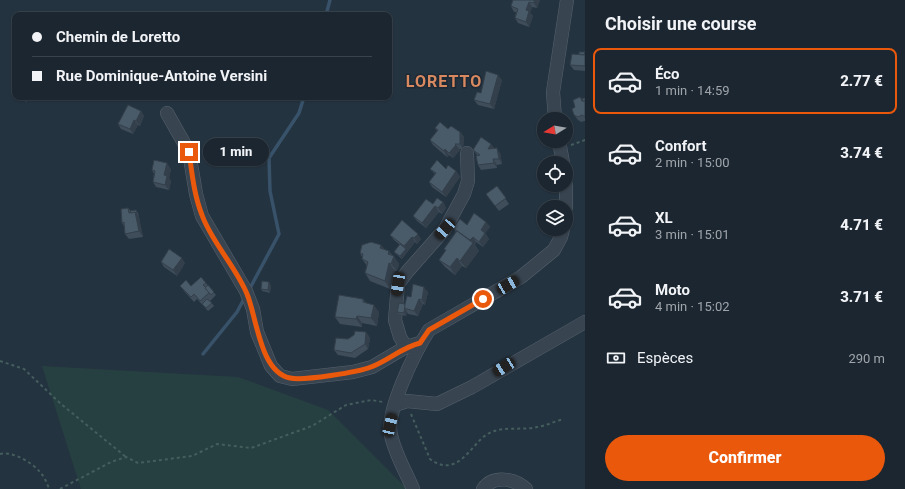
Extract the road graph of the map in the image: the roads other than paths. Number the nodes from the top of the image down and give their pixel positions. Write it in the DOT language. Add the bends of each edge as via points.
graph roads {
  1 [pos="567,0"];
  2 [pos="554,112"];
  3 [pos="168,114"];
  4 [pos="468,153"];
  5 [pos="561,236"];
  6 [pos="585,322"];
  7 [pos="420,343"];
  8 [pos="406,347"];
  9 [pos="401,403"];
  10 [pos="414,489"];
  11 [pos="483,489"];
  12 [pos="526,489"];
  1 -- 2 [label="street" via="553,92"];
  3 -- 8 [label="street" via="189,152 202,216 246,291 253,309 257,332 271,366 280,376 292,379 353,372 372,367"];
  4 -- 8 [label="street" via="468,181 464,194 445,229 398,284 395,320"];
  5 -- 7 [label="street" via="554,250 521,277 429,330"];
  6 -- 9 [label="street" via="472,387 437,404"];
  7 -- 8 [label="street"];
  7 -- 9 [label="street" via="412,358"];
  9 -- 10 [label="street" via="390,425 390,434"];
  11 -- 12 [label="street" via="486,484 509,480 521,484"];
}
